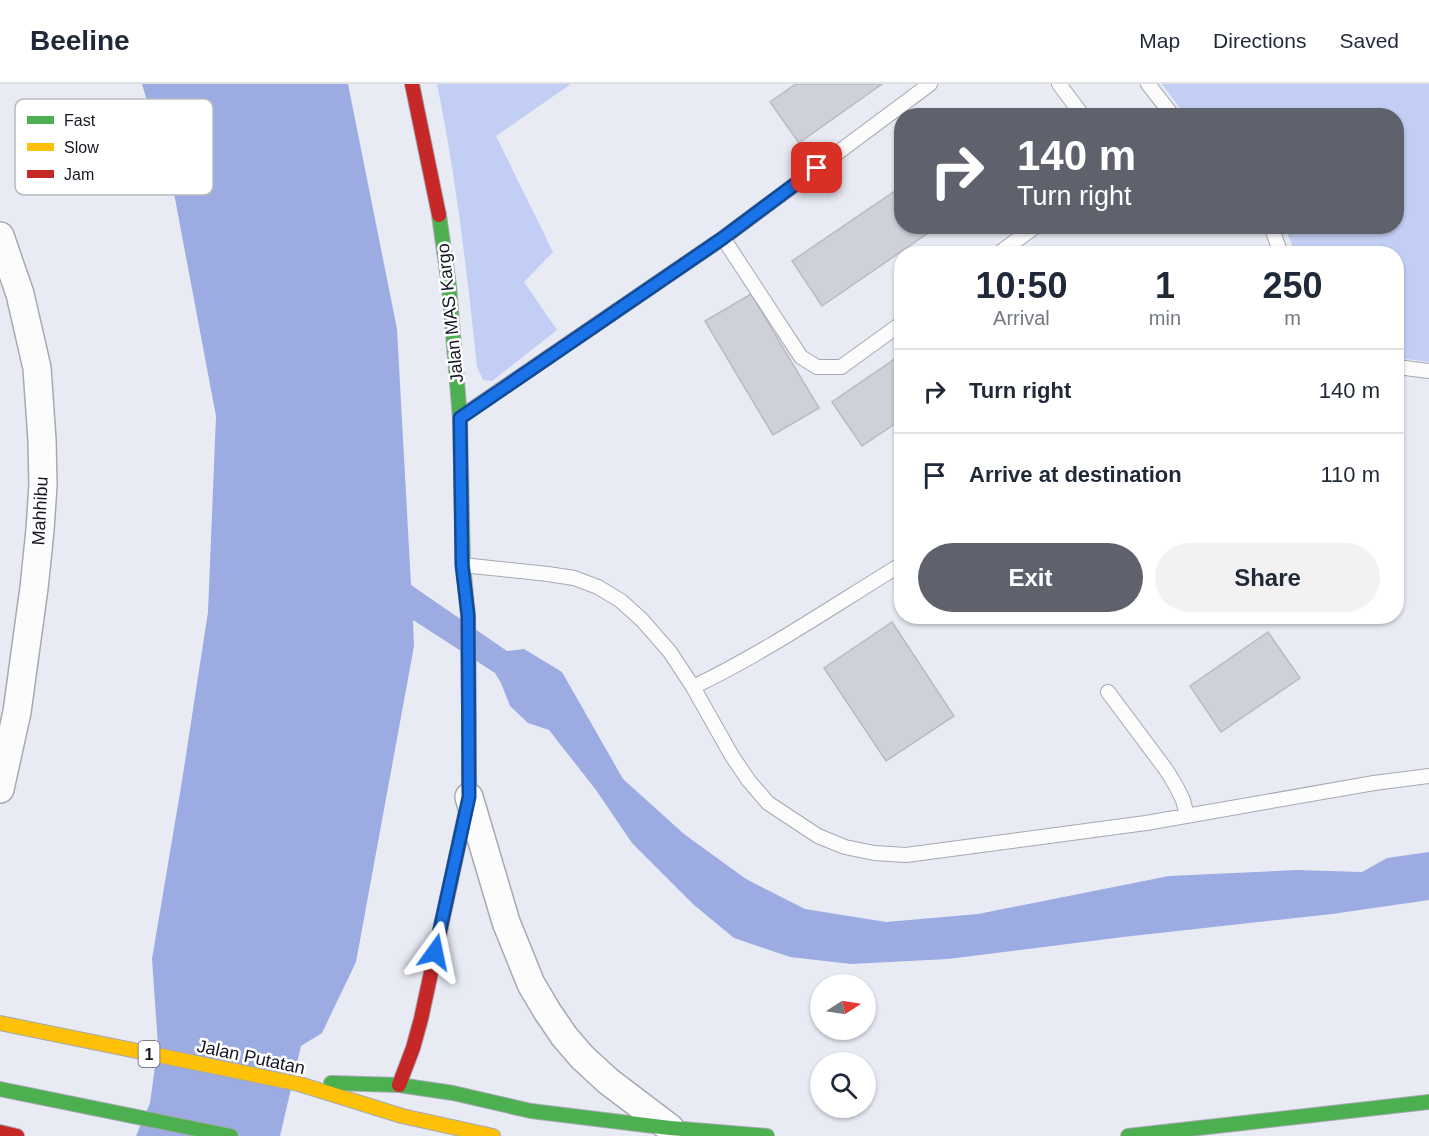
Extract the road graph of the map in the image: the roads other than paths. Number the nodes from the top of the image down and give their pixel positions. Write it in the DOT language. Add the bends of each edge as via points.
graph roads {
  1 [pos="411,84"];
  2 [pos="930,84"];
  3 [pos="1059,84"];
  4 [pos="1148,84"];
  5 [pos="898,108"];
  6 [pos="1077,108"];
  7 [pos="1167,108"];
  8 [pos="894,111"];
  9 [pos="1025,234"];
  10 [pos="0,236"];
  11 [pos="723,238"];
  12 [pos="1009,246"];
  13 [pos="894,329"];
  14 [pos="1404,368"];
  15 [pos="1429,371"];
  16 [pos="460,418"];
  17 [pos="462,565"];
  18 [pos="894,569"];
  19 [pos="693,687"];
  20 [pos="1108,692"];
  21 [pos="8,709"];
  22 [pos="1429,776"];
  23 [pos="0,789"];
  24 [pos="469,797"];
  25 [pos="1187,816"];
  26 [pos="0,1023"];
  27 [pos="299,1084"];
  28 [pos="399,1084"];
  29 [pos="0,1089"];
  30 [pos="1429,1095"];
  31 [pos="1429,1102"];
  32 [pos="1378,1108"];
  33 [pos="670,1128"];
  34 [pos="0,1132"];
  35 [pos="17,1136"];
  36 [pos="231,1136"];
  37 [pos="493,1136"];
  38 [pos="767,1136"];
  39 [pos="1128,1136"];
  1 -- 16 [label="main road, Jalan MAS Kargo" via="437,202 449,286"];
  2 -- 5 [label="lane"];
  3 -- 6 [label="lane"];
  4 -- 7 [label="lane"];
  8 -- 11 [label="lane"];
  9 -- 12 [label="lane"];
  10 -- 21 [label="street, Mahhibu" via="20,294 37,368 43,485 34,588"];
  11 -- 13 [label="lane" via="801,357 817,367 841,367"];
  11 -- 16 [label="lane"];
  14 -- 15 [label="lane"];
  16 -- 17 [label="main road, Jalan MAS Kargo"];
  17 -- 19 [label="lane" via="574,578 598,587 642,620"];
  17 -- 24 [label="main road, Jalan MAS Kargo" via="468,615"];
  18 -- 19 [label="lane" via="759,652"];
  19 -- 25 [label="lane" via="732,756 768,803 818,836 845,847 906,855"];
  20 -- 25 [label="lane" via="1167,771"];
  21 -- 23 [label="street, Mahhibu"];
  22 -- 25 [label="lane"];
  24 -- 28 [label="main road, Jalan MAS Kargo" via="421,1019"];
  24 -- 33 [label="street, Jalan MAS Kargo" via="506,922 531,984 547,1011 582,1058"];
  26 -- 27 [label="main road, Jalan Putatan / 1"];
  27 -- 28 [label="main road"];
  27 -- 37 [label="main road, Jalan Putatan / 1" via="402,1116"];
  28 -- 33 [label="main road" via="531,1111"];
  29 -- 36 [label="main road"];
  30 -- 32 [label="main road"];
  31 -- 32 [label="main road"];
  32 -- 39 [label="main road"];
  33 -- 38 [label="main road"];
  34 -- 35 [label="main road"];
}
